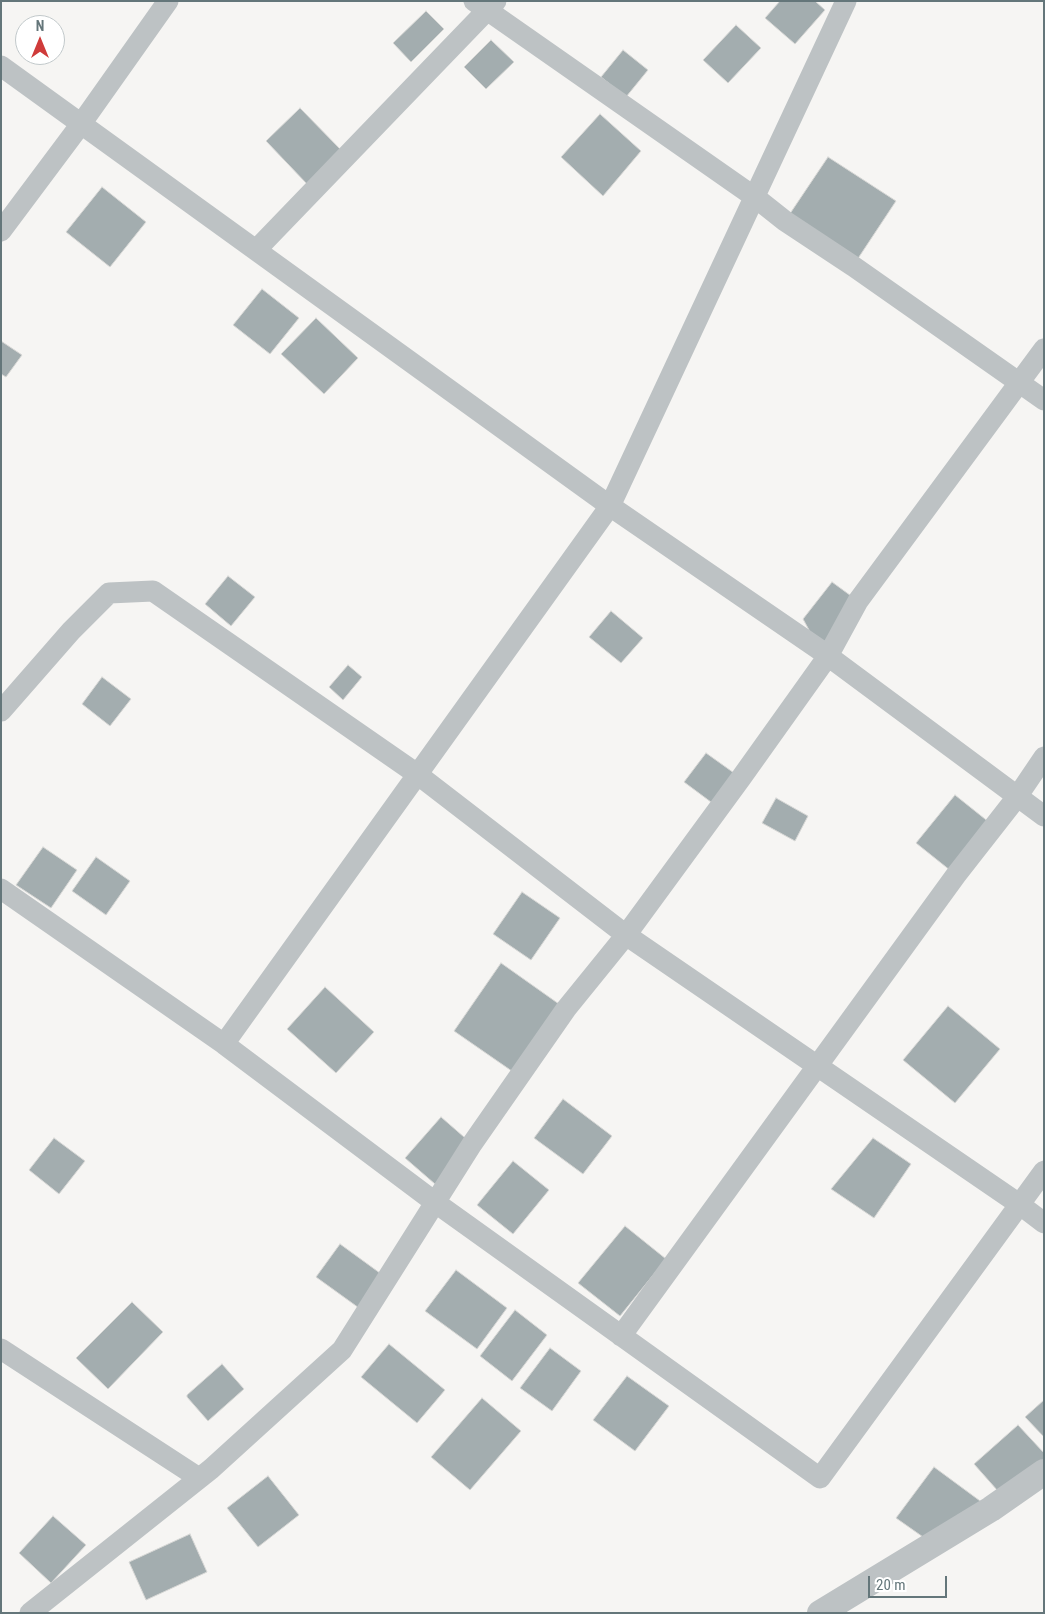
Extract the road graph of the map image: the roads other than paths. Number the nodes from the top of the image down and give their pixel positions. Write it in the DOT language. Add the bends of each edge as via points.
graph roads {
  1 [pos="168,1"];
  2 [pos="846,1"];
  3 [pos="486,4"];
  4 [pos="1,66"];
  5 [pos="81,124"];
  6 [pos="756,198"];
  7 [pos="1,231"];
  8 [pos="256,250"];
  9 [pos="1044,349"];
  10 [pos="1019,382"];
  11 [pos="1044,400"];
  12 [pos="610,506"];
  13 [pos="828,656"];
  14 [pos="1,711"];
  15 [pos="1044,757"];
  16 [pos="416,774"];
  17 [pos="1017,797"];
  18 [pos="1044,816"];
  19 [pos="1,889"];
  20 [pos="626,935"];
  21 [pos="224,1044"];
  22 [pos="818,1066"];
  23 [pos="1044,1171"];
  24 [pos="436,1203"];
  25 [pos="1019,1204"];
  26 [pos="1044,1223"];
  27 [pos="621,1336"];
  28 [pos="1,1349"];
  29 [pos="1044,1472"];
  30 [pos="200,1478"];
  31 [pos="822,1612"];
  32 [pos="30,1613"];
  1 -- 5 [label="street"];
  2 -- 6 [label="street"];
  3 -- 6 [label="street"];
  3 -- 8 [label="street"];
  4 -- 5 [label="street"];
  5 -- 7 [label="street"];
  5 -- 8 [label="street"];
  6 -- 10 [label="street"];
  6 -- 12 [label="street"];
  8 -- 12 [label="street"];
  9 -- 10 [label="street"];
  10 -- 11 [label="street"];
  10 -- 13 [label="street" via="858,601"];
  12 -- 13 [label="street"];
  12 -- 16 [label="street"];
  13 -- 17 [label="street"];
  13 -- 20 [label="street"];
  14 -- 16 [label="street" via="71,631 110,593 153,591"];
  15 -- 17 [label="street"];
  16 -- 20 [label="street"];
  16 -- 21 [label="street"];
  17 -- 18 [label="street"];
  17 -- 22 [label="street" via="956,875"];
  19 -- 21 [label="street"];
  20 -- 22 [label="street"];
  20 -- 24 [label="street" via="566,1009 472,1144"];
  21 -- 24 [label="street"];
  22 -- 25 [label="street"];
  22 -- 27 [label="street"];
  23 -- 25 [label="street"];
  24 -- 27 [label="street"];
  24 -- 30 [label="street" via="342,1350"];
  25 -- 26 [label="street"];
  25 -- 27 [label="street" via="820,1478"];
  28 -- 30 [label="street"];
  29 -- 31 [label="street" via="991,1509"];
  30 -- 32 [label="street"];
}
